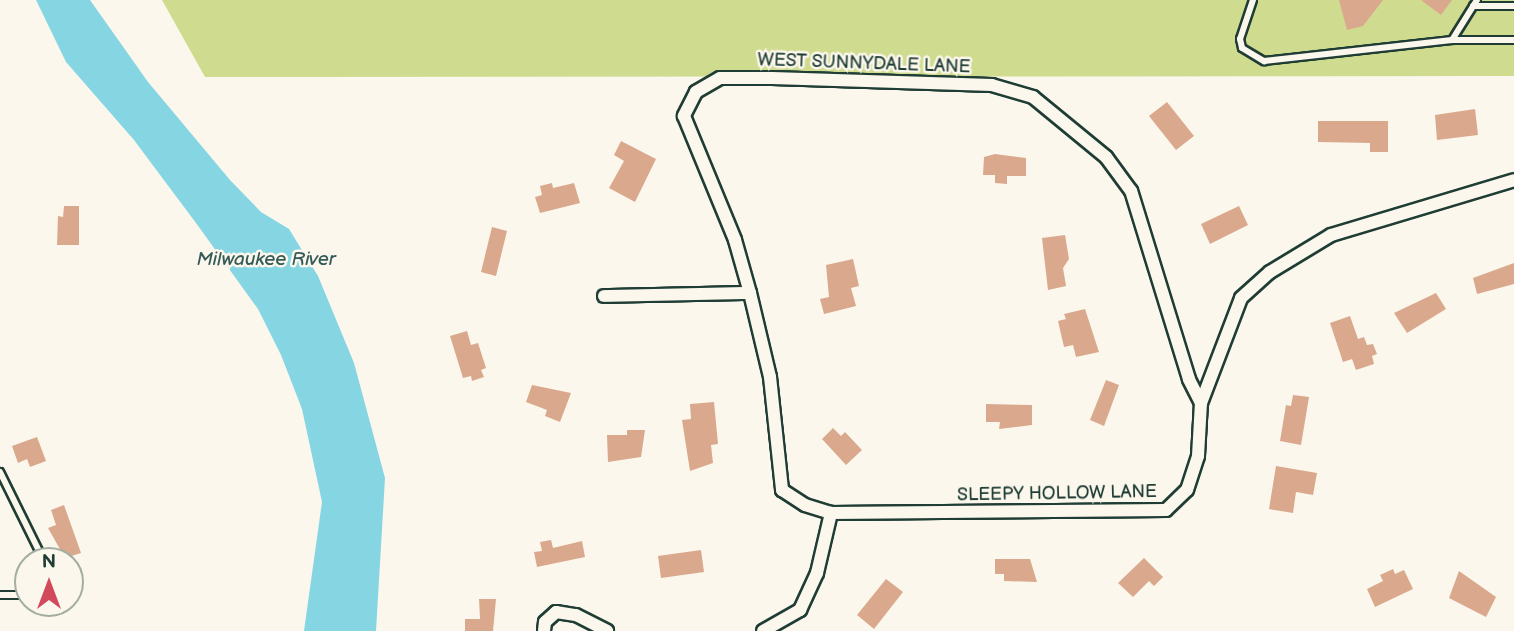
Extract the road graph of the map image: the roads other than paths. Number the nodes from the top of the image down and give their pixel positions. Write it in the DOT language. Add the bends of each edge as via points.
graph roads {
  1 [pos="1252,0"];
  2 [pos="1475,3"];
  3 [pos="1514,6"];
  4 [pos="1452,40"];
  5 [pos="1514,40"];
  6 [pos="1514,180"];
  7 [pos="750,293"];
  8 [pos="604,296"];
  9 [pos="1201,403"];
  10 [pos="0,472"];
  11 [pos="831,513"];
  12 [pos="37,547"];
  13 [pos="544,631"];
  14 [pos="607,631"];
  15 [pos="763,631"];
  1 -- 4 [label="lane" via="1240,39 1242,48 1264,61"];
  2 -- 3 [label="lane"];
  2 -- 4 [label="lane"];
  4 -- 5 [label="lane"];
  6 -- 9 [label="street" via="1331,236 1270,272 1241,298"];
  7 -- 8 [label="street"];
  7 -- 9 [label="street, WEST SUNNYDALE LANE" via="735,240 684,116 695,92 720,78 992,85 1033,97 1106,157 1131,191 1189,379"];
  7 -- 11 [label="street" via="770,377 782,490 805,505"];
  9 -- 11 [label="street, SLEEPY HOLLOW LANE" via="1198,456 1187,490 1166,510"];
  10 -- 12 [label="lane"];
  11 -- 15 [label="street" via="817,573 800,610"];
  13 -- 14 [label="street" via="545,622 556,612 576,615"];
}
